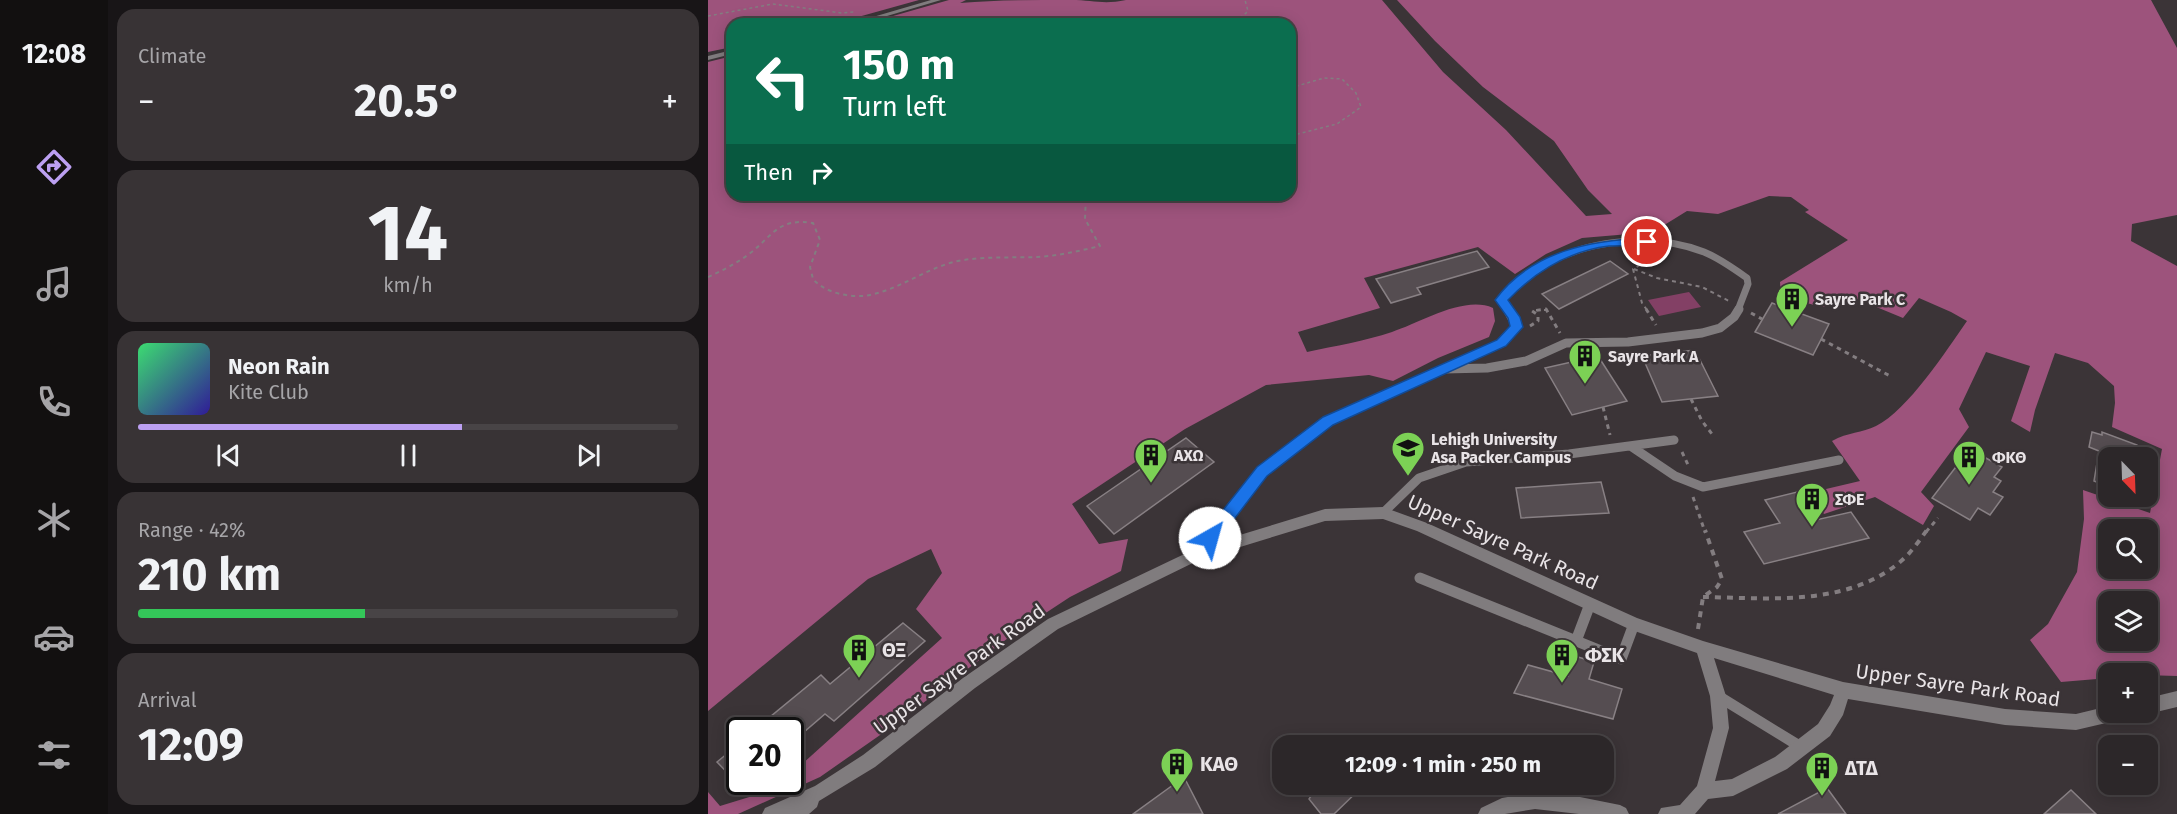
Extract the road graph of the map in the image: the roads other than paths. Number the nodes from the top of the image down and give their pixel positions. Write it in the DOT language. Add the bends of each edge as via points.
graph roads {
  1 [pos="938,0"];
  2 [pos="874,18"];
  3 [pos="726,54"];
  4 [pos="708,58"];
  5 [pos="1443,369"];
  6 [pos="1674,440"];
  7 [pos="1632,447"];
  8 [pos="1839,460"];
  9 [pos="1383,513"];
  10 [pos="1197,554"];
  11 [pos="1420,578"];
  12 [pos="1590,604"];
  13 [pos="1634,624"];
  14 [pos="1575,641"];
  15 [pos="1699,647"];
  16 [pos="1843,690"];
  17 [pos="1718,696"];
  18 [pos="2177,699"];
  19 [pos="2158,704"];
  20 [pos="2098,717"];
  21 [pos="1801,747"];
  22 [pos="1704,791"];
  23 [pos="821,792"];
  24 [pos="771,814"];
  25 [pos="796,814"];
  26 [pos="1487,814"];
  27 [pos="1620,814"];
  28 [pos="1667,814"];
  1 -- 2 [label="street"];
  3 -- 4 [label="street"];
  5 -- 5 [label="lane" via="1502,343 1516,327 1514,317 1501,300 1522,279 1552,259 1582,248 1647,242 1695,249 1722,261 1747,278 1749,284 1734,317 1720,328 1628,342 1566,344 1526,361 1487,368"];
  5 -- 10 [label="lane" via="1328,421 1262,472"];
  6 -- 7 [label="lane"];
  7 -- 8 [label="lane" via="1654,464 1703,487"];
  7 -- 9 [label="lane" via="1466,462 1419,478"];
  9 -- 10 [label="street, Upper Sayre Park Road" via="1325,515"];
  9 -- 12 [label="street, Upper Sayre Park Road"];
  10 -- 23 [label="street, Upper Sayre Park Road" via="1053,624 869,761"];
  11 -- 14 [label="lane"];
  12 -- 13 [label="street, Upper Sayre Park Road"];
  12 -- 14 [label="lane"];
  13 -- 14 [label="lane" via="1621,659"];
  13 -- 15 [label="street, Upper Sayre Park Road"];
  15 -- 16 [label="street, Upper Sayre Park Road"];
  15 -- 17 [label="street"];
  16 -- 20 [label="street, Upper Sayre Park Road" via="2005,717 2076,722"];
  16 -- 21 [label="street" via="1824,730"];
  17 -- 21 [label="lane"];
  17 -- 22 [label="street" via="1721,728"];
  18 -- 19 [label="street"];
  21 -- 22 [label="street" via="1753,779 1733,787"];
  22 -- 28 [label="street" via="1684,813"];
  23 -- 24 [label="street, Upper Sayre Park Road"];
  23 -- 25 [label="street, Upper Sayre Park Road"];
  26 -- 27 [label="street" via="1518,802 1561,802"];
}
